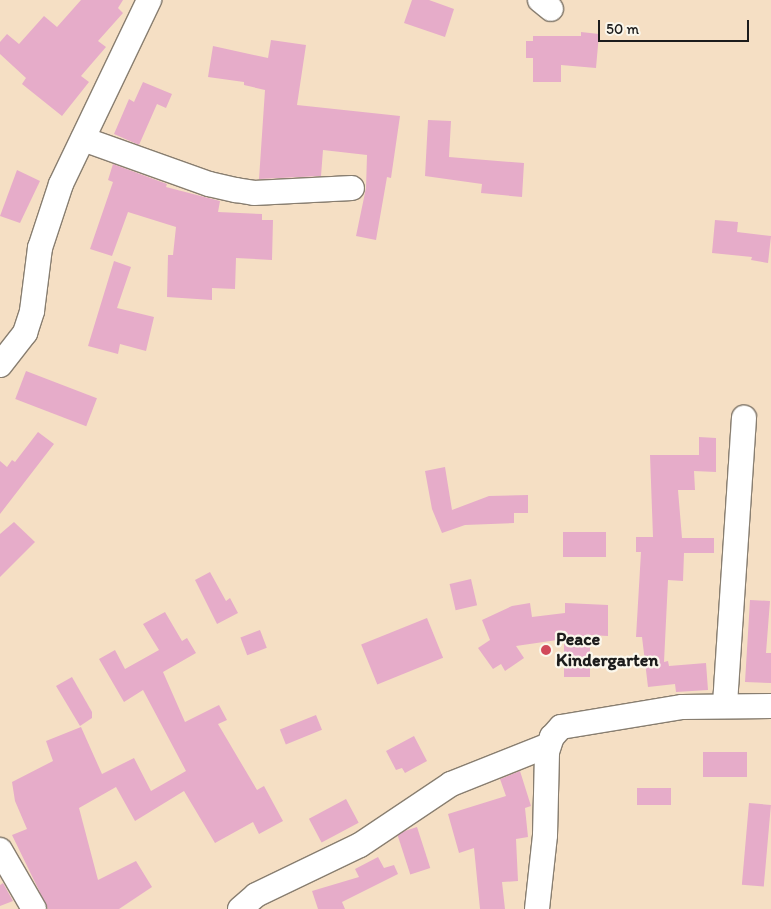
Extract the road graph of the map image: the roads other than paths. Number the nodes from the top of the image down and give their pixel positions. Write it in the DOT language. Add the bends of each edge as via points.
graph roads {
  1 [pos="149,0"];
  2 [pos="83,139"];
  3 [pos="352,188"];
  4 [pos="0,365"];
  5 [pos="744,418"];
  6 [pos="725,704"];
  7 [pos="771,706"];
  8 [pos="549,745"];
  9 [pos="0,850"];
  10 [pos="34,909"];
  11 [pos="240,909"];
  12 [pos="537,909"];
  1 -- 2 [label="street"];
  2 -- 3 [label="street" via="209,184 236,190 254,193"];
  2 -- 4 [label="street" via="48,217 40,248 32,311 25,333"];
  5 -- 6 [label="street"];
  6 -- 7 [label="street"];
  6 -- 8 [label="street" via="576,722 561,727"];
  8 -- 11 [label="street" via="451,784 360,845 256,895"];
  8 -- 12 [label="street" via="545,835"];
  9 -- 10 [label="street"];
}
